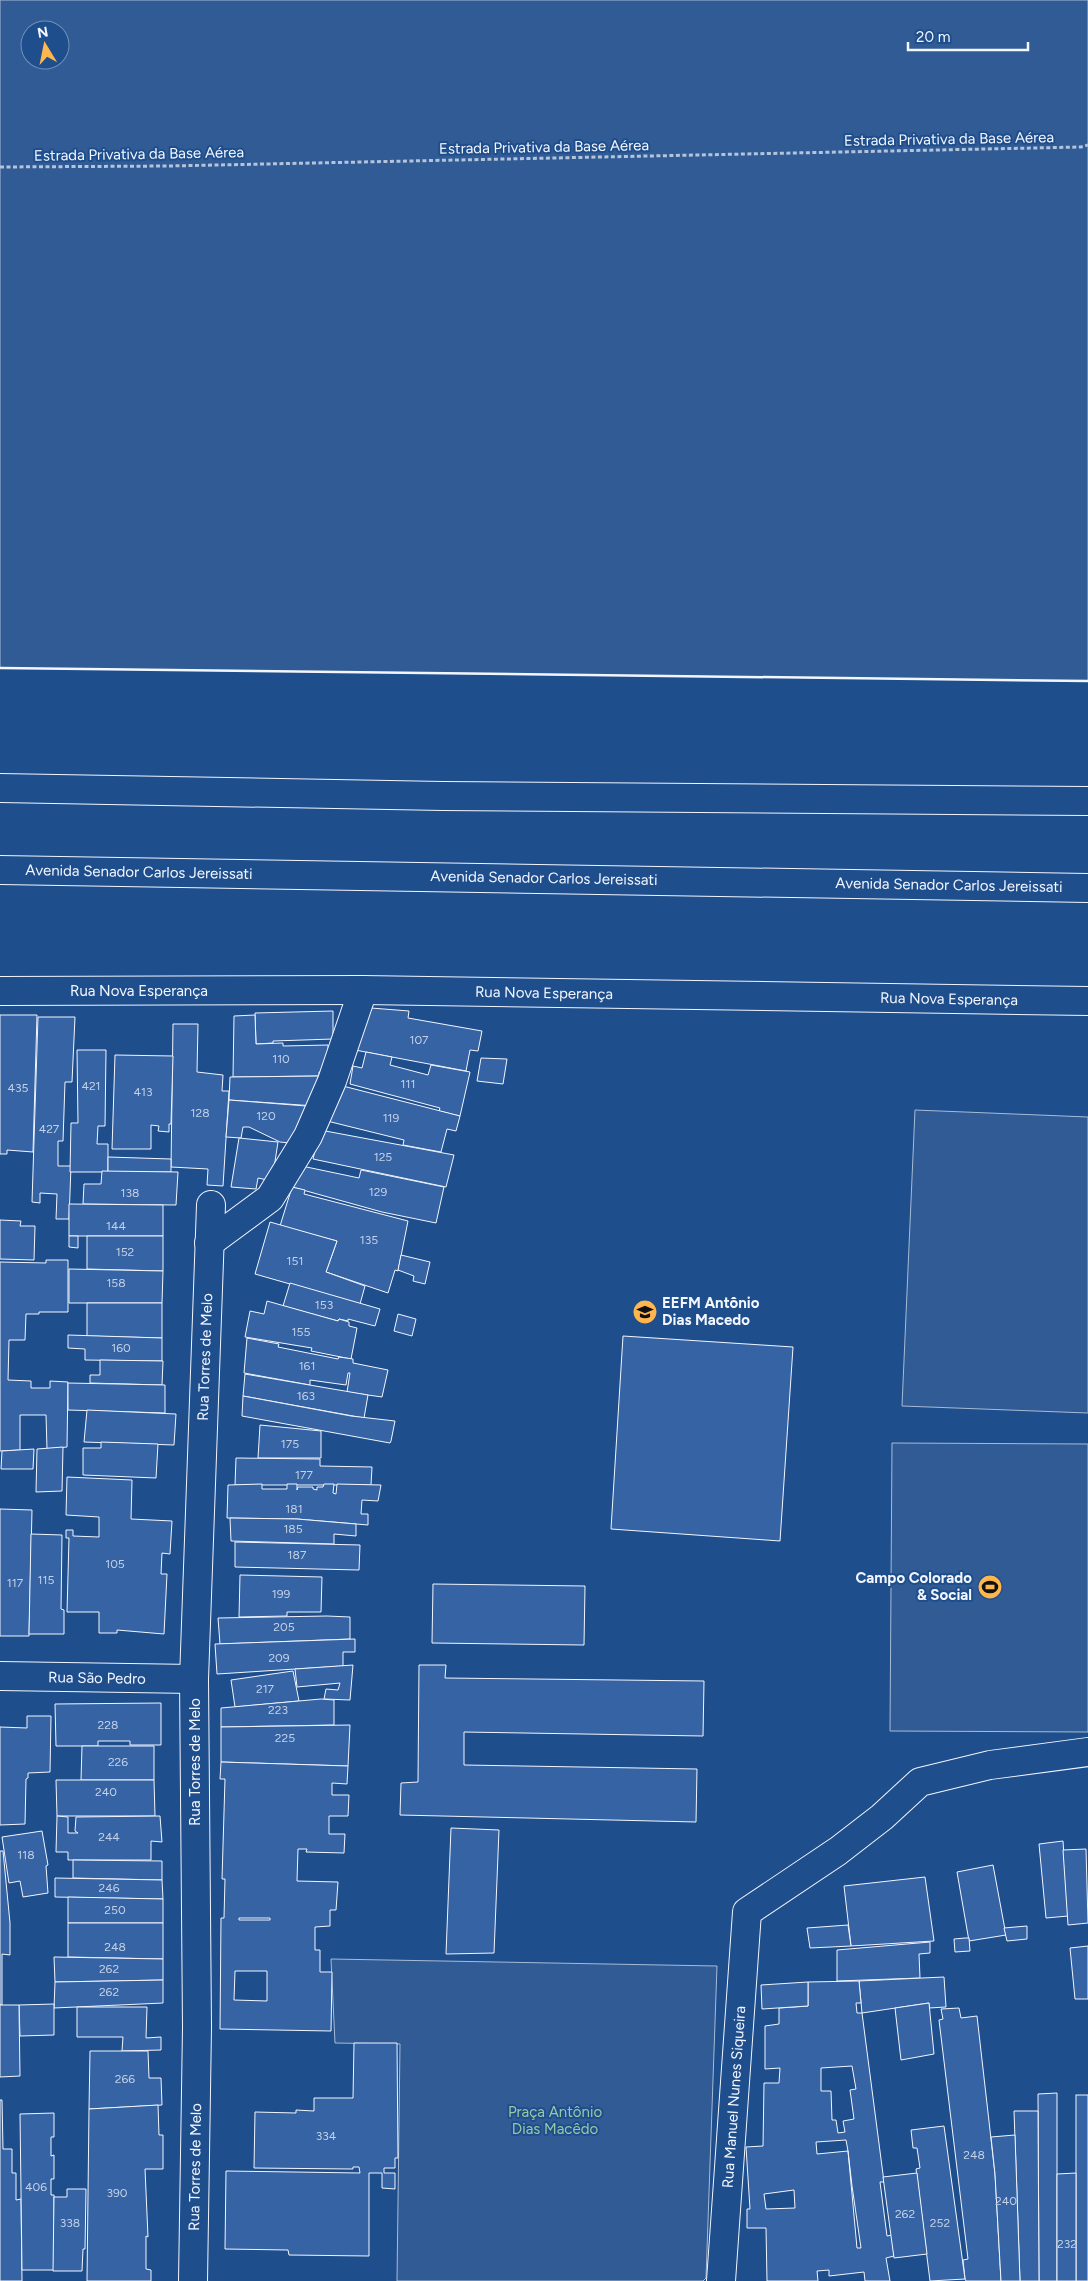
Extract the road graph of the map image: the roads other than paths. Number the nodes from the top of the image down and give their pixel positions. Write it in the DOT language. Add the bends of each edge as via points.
graph roads {
  1 [pos="0,788"];
  2 [pos="1088,801"];
  3 [pos="0,870"];
  4 [pos="1088,888"];
  5 [pos="364,990"];
  6 [pos="0,991"];
  7 [pos="1088,1001"];
  8 [pos="211,1205"];
  9 [pos="209,1243"];
  10 [pos="0,1676"];
  11 [pos="194,1679"];
  12 [pos="1088,1752"];
  13 [pos="193,2281"];
  14 [pos="720,2281"];
  1 -- 2 [label="street" via="463,797"];
  3 -- 4 [label="street, Avenida Senador Carlos Jereissati"];
  5 -- 6 [label="street, Rua Nova Esperança"];
  5 -- 7 [label="street, Rua Nova Esperança"];
  5 -- 9 [label="street" via="332,1081 308,1136 270,1198"];
  8 -- 9 [label="street, Rua Torres de Melo"];
  9 -- 11 [label="street, Rua Torres de Melo"];
  10 -- 11 [label="street, Rua São Pedro"];
  11 -- 13 [label="street, Rua Torres de Melo" via="197,2027"];
  12 -- 14 [label="street, Rua Manuel Nunes Siqueira" via="990,1764 920,1782 838,1851 746,1912"];
}
